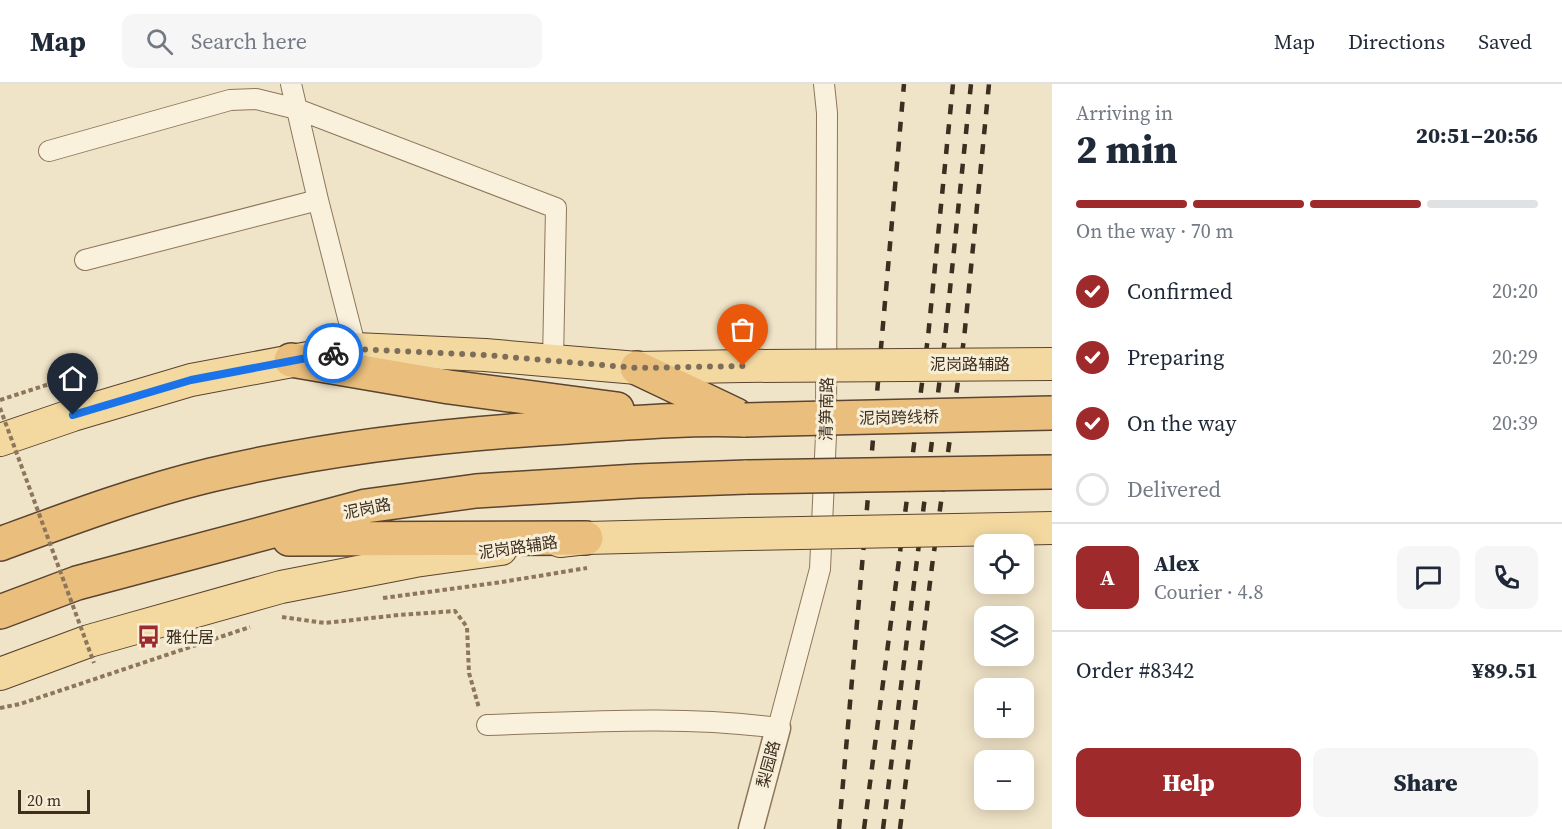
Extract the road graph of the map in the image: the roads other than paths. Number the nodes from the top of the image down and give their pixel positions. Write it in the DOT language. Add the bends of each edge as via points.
graph roads {
  1 [pos="291,84"];
  2 [pos="824,84"];
  3 [pos="297,109"];
  4 [pos="49,151"];
  5 [pos="318,200"];
  6 [pos="85,260"];
  7 [pos="356,349"];
  8 [pos="291,360"];
  9 [pos="553,361"];
  10 [pos="1052,364"];
  11 [pos="637,368"];
  12 [pos="1052,413"];
  13 [pos="696,418"];
  14 [pos="746,420"];
  15 [pos="0,440"];
  16 [pos="1052,472"];
  17 [pos="1052,528"];
  18 [pos="242,539"];
  19 [pos="0,544"];
  20 [pos="589,553"];
  21 [pos="0,612"];
  22 [pos="0,674"];
  23 [pos="487,725"];
  24 [pos="778,728"];
  25 [pos="751,829"];
  26 [pos="762,829"];
  1 -- 3 [label="street"];
  2 -- 24 [label="street, 清笋南路" via="826,435 820,569"];
  3 -- 4 [label="street" via="256,99 230,100"];
  3 -- 5 [label="street"];
  3 -- 9 [label="street" via="556,208"];
  5 -- 6 [label="street"];
  5 -- 7 [label="street"];
  7 -- 8 [label="main road, 泥岗路辅路"];
  7 -- 9 [label="main road, 泥岗路辅路"];
  8 -- 13 [label="highway" via="449,387"];
  8 -- 15 [label="main road, 泥岗路辅路" via="191,380"];
  9 -- 11 [label="main road, 泥岗路辅路"];
  10 -- 11 [label="main road, 泥岗路辅路, bridge"];
  11 -- 14 [label="highway"];
  12 -- 14 [label="highway, 泥岗跨线桥, bridge"];
  13 -- 14 [label="highway"];
  13 -- 19 [label="highway" via="464,433 349,448 210,475 78,515"];
  16 -- 18 [label="highway, 泥岗路, bridge" via="747,477 476,491 366,506"];
  17 -- 20 [label="main road, 泥岗路辅路, bridge" via="747,534"];
  18 -- 20 [label="highway"];
  18 -- 21 [label="highway, 泥岗路" via="77,583"];
  20 -- 22 [label="main road, 泥岗路辅路" via="416,561 281,587 89,641"];
  23 -- 24 [label="street" via="650,720"];
  24 -- 25 [label="street, 梨园路"];
  24 -- 26 [label="street, 梨园路"];
}
